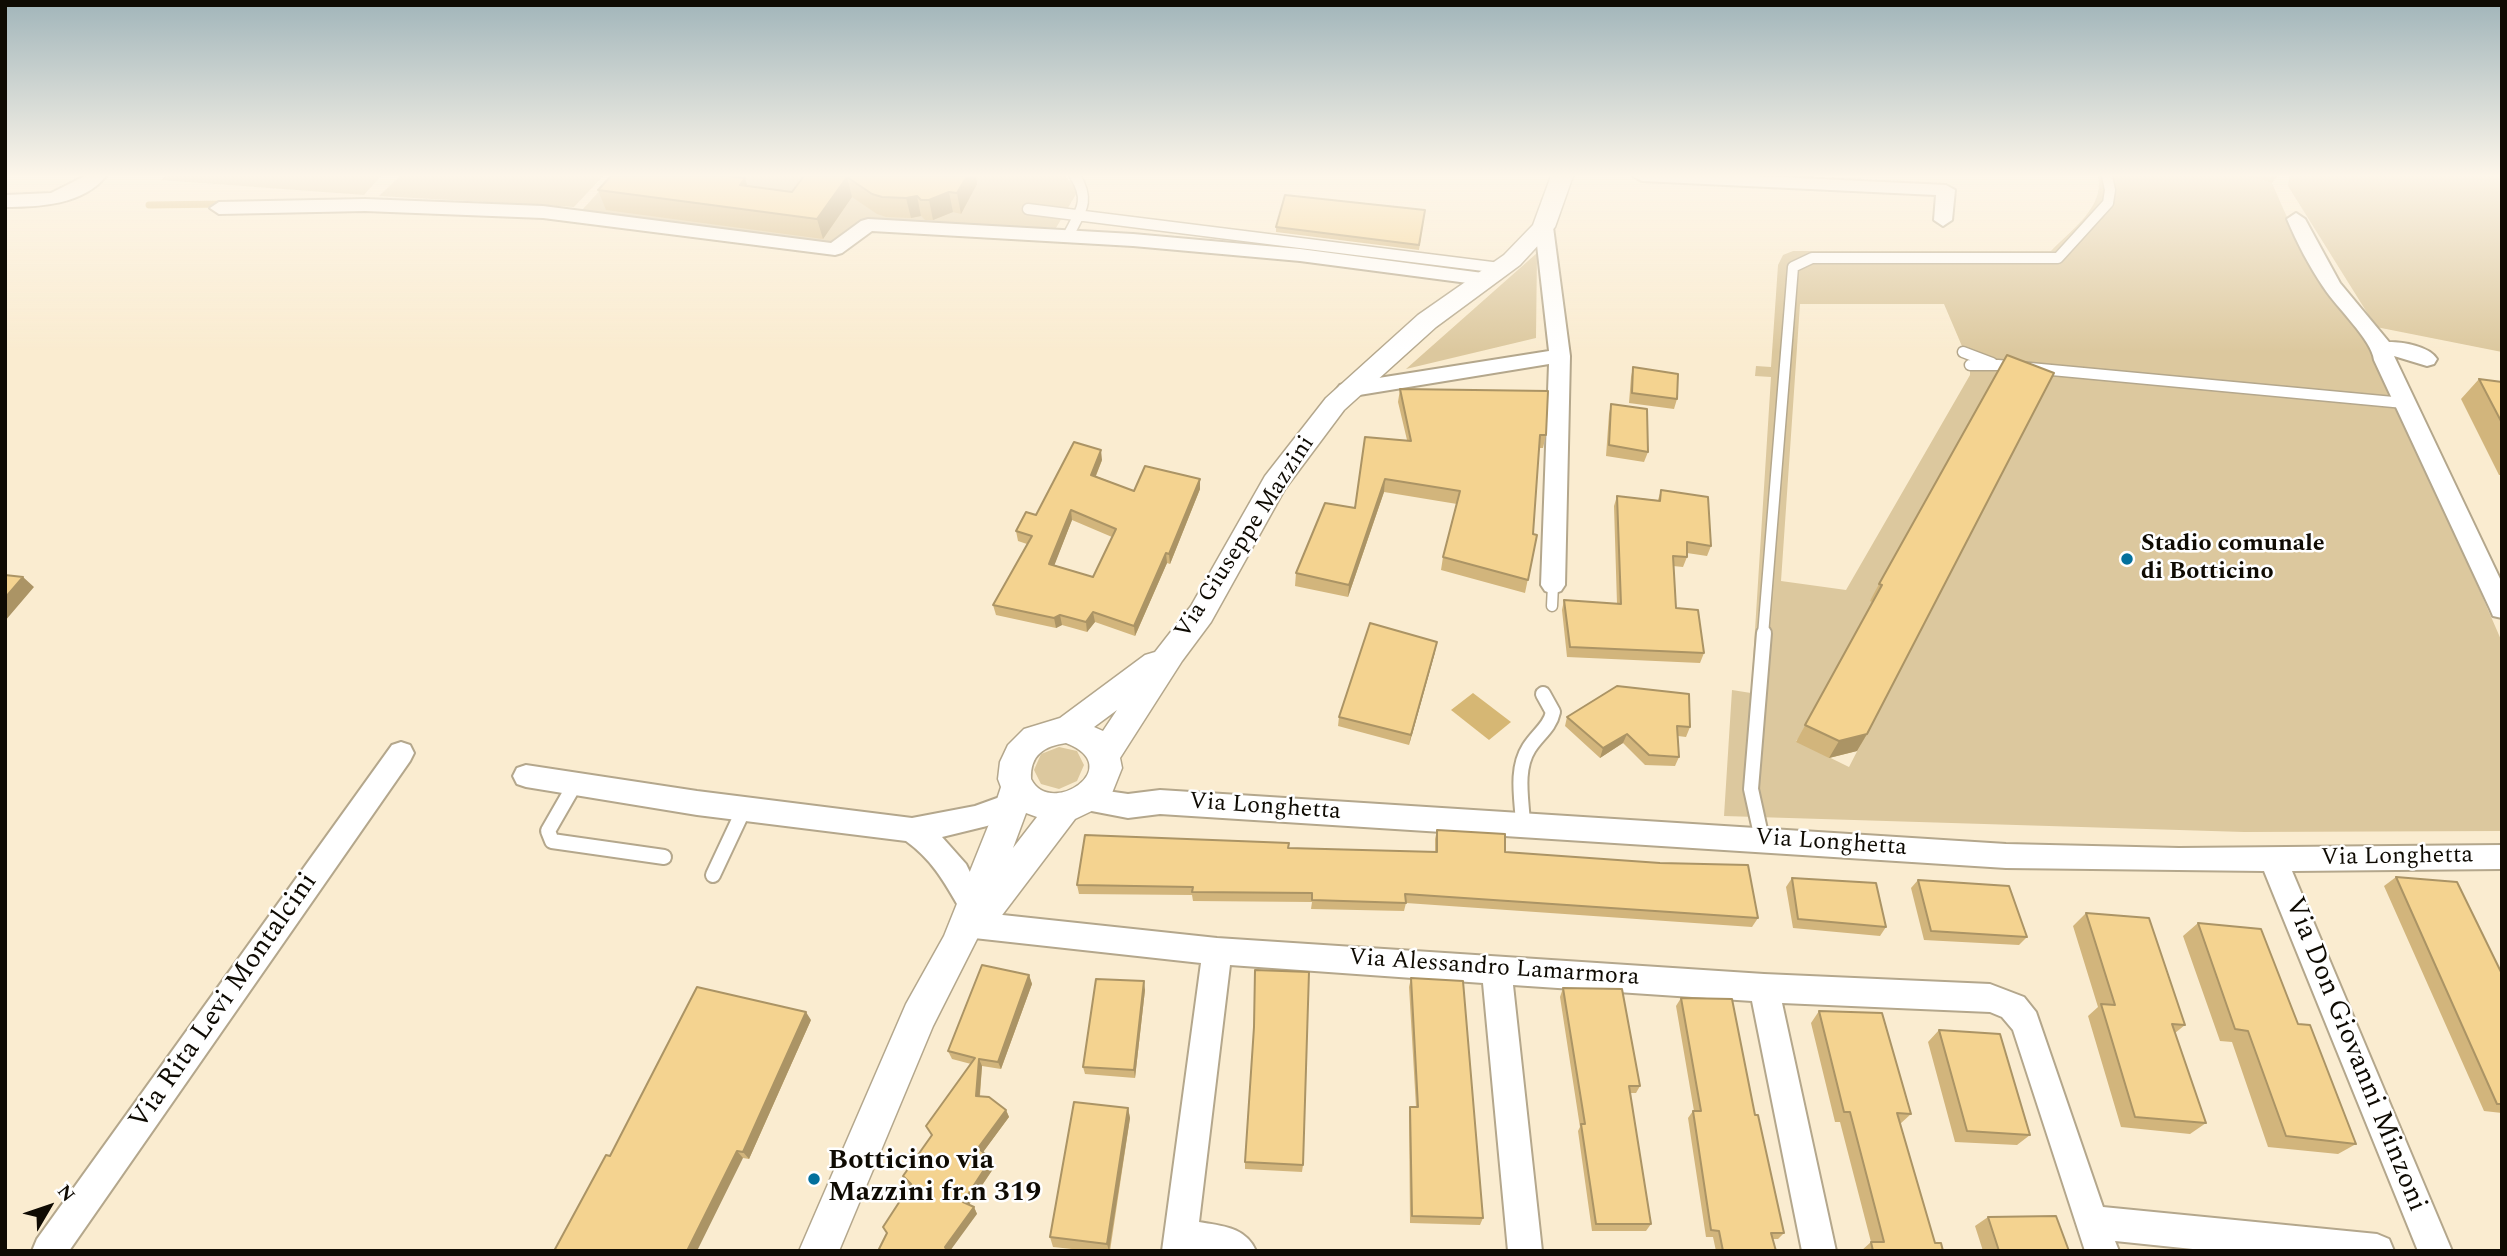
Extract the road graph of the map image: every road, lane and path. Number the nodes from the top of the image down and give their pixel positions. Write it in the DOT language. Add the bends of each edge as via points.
graph roads {
  1 [pos="721,235"];
  2 [pos="855,235"];
  3 [pos="1043,235"];
  4 [pos="1215,235"];
  5 [pos="1537,235"];
  6 [pos="1545,235"];
  7 [pos="2079,235"];
  8 [pos="2302,235"];
  9 [pos="1068,236"];
  10 [pos="1491,274"];
  11 [pos="2383,349"];
  12 [pos="1560,356"];
  13 [pos="1966,357"];
  14 [pos="2427,359"];
  15 [pos="1347,390"];
  16 [pos="2404,403"];
  17 [pos="1553,596"];
  18 [pos="2502,609"];
  19 [pos="1171,653"];
  20 [pos="1543,694"];
  21 [pos="1067,730"];
  22 [pos="401,752"];
  23 [pos="1106,763"];
  24 [pos="526,776"];
  25 [pos="575,784"];
  26 [pos="1014,796"];
  27 [pos="1160,802"];
  28 [pos="1075,805"];
  29 [pos="744,809"];
  30 [pos="1523,824"];
  31 [pos="912,830"];
  32 [pos="1762,839"];
  33 [pos="664,857"];
  34 [pos="2502,857"];
  35 [pos="2273,860"];
  36 [pos="713,875"];
  37 [pos="968,925"];
  38 [pos="1217,951"];
  39 [pos="1497,970"];
  40 [pos="1764,988"];
  41 [pos="2097,1236"];
  42 [pos="1180,1243"];
  43 [pos="49,1251"];
  44 [pos="819,1251"];
  45 [pos="1239,1251"];
  46 [pos="1525,1251"];
  47 [pos="1819,1251"];
  48 [pos="2377,1251"];
  49 [pos="2435,1251"];
  1 -- 2 [label="street" via="835,249"];
  3 -- 9 [label="street"];
  4 -- 10 [label="lane"];
  5 -- 10 [label="street, Via Giuseppe Mazzini"];
  6 -- 12 [label="street, Via Giuseppe Mazzini"];
  7 -- 32 [label="lane" via="2058,258 1812,258 1793,267 1780,512 1751,789"];
  8 -- 11 [label="street" via="2335,294"];
  9 -- 10 [label="street"];
  10 -- 15 [label="street, Via Giuseppe Mazzini" via="1427,321"];
  11 -- 14 [label="street" via="2402,349"];
  11 -- 16 [label="street"];
  12 -- 15 [label="street"];
  12 -- 17 [label="street, Via Giuseppe Mazzini"];
  13 -- 16 [label="lane" via="1998,365"];
  15 -- 19 [label="street, Via Giuseppe Mazzini" via="1275,483 1201,614"];
  16 -- 18 [label="street"];
  19 -- 21 [label="street, Via Giuseppe Mazzini"];
  19 -- 23 [label="street, Via Giuseppe Mazzini"];
  20 -- 30 [label="lane" via="1553,716 1523,759"];
  21 -- 23 [label="street" via="1084,733 1097,742"];
  21 -- 26 [label="street, Via Giuseppe Mazzini" via="1030,741 1017,757"];
  22 -- 43 [label="street, Via Rita Levi Montalcini"];
  23 -- 27 [label="street, Via Longhetta" via="1125,789"];
  23 -- 28 [label="street, Via Giuseppe Mazzini" via="1100,787"];
  24 -- 25 [label="street"];
  25 -- 29 [label="street"];
  25 -- 33 [label="lane" via="548,831 552,841"];
  26 -- 28 [label="street" via="1042,807"];
  26 -- 31 [label="street" via="990,815"];
  26 -- 37 [label="street, Via Giuseppe Mazzini"];
  27 -- 28 [label="street, Via Longhetta"];
  27 -- 30 [label="street, Via Longhetta"];
  28 -- 37 [label="street, Via Giuseppe Mazzini"];
  29 -- 31 [label="street"];
  29 -- 36 [label="lane"];
  30 -- 32 [label="street, Via Longhetta"];
  31 -- 37 [label="street" via="934,844 964,885"];
  32 -- 35 [label="street, Via Longhetta" via="2006,856"];
  34 -- 35 [label="street, Via Longhetta"];
  35 -- 49 [label="street, Via Don Giovanni Minzoni"];
  37 -- 38 [label="street, Via Alessandro Lamarmora"];
  37 -- 44 [label="street, Via Giuseppe Mazzini" via="919,1016"];
  38 -- 39 [label="street, Via Alessandro Lamarmora"];
  38 -- 42 [label="street"];
  39 -- 40 [label="street, Via Alessandro Lamarmora"];
  39 -- 46 [label="street"];
  40 -- 41 [label="street, Via Alessandro Lamarmora" via="1990,998 2013,1007 2025,1022"];
  40 -- 47 [label="street"];
  41 -- 48 [label="street"];
  42 -- 45 [label="street" via="1232,1245"];
}
